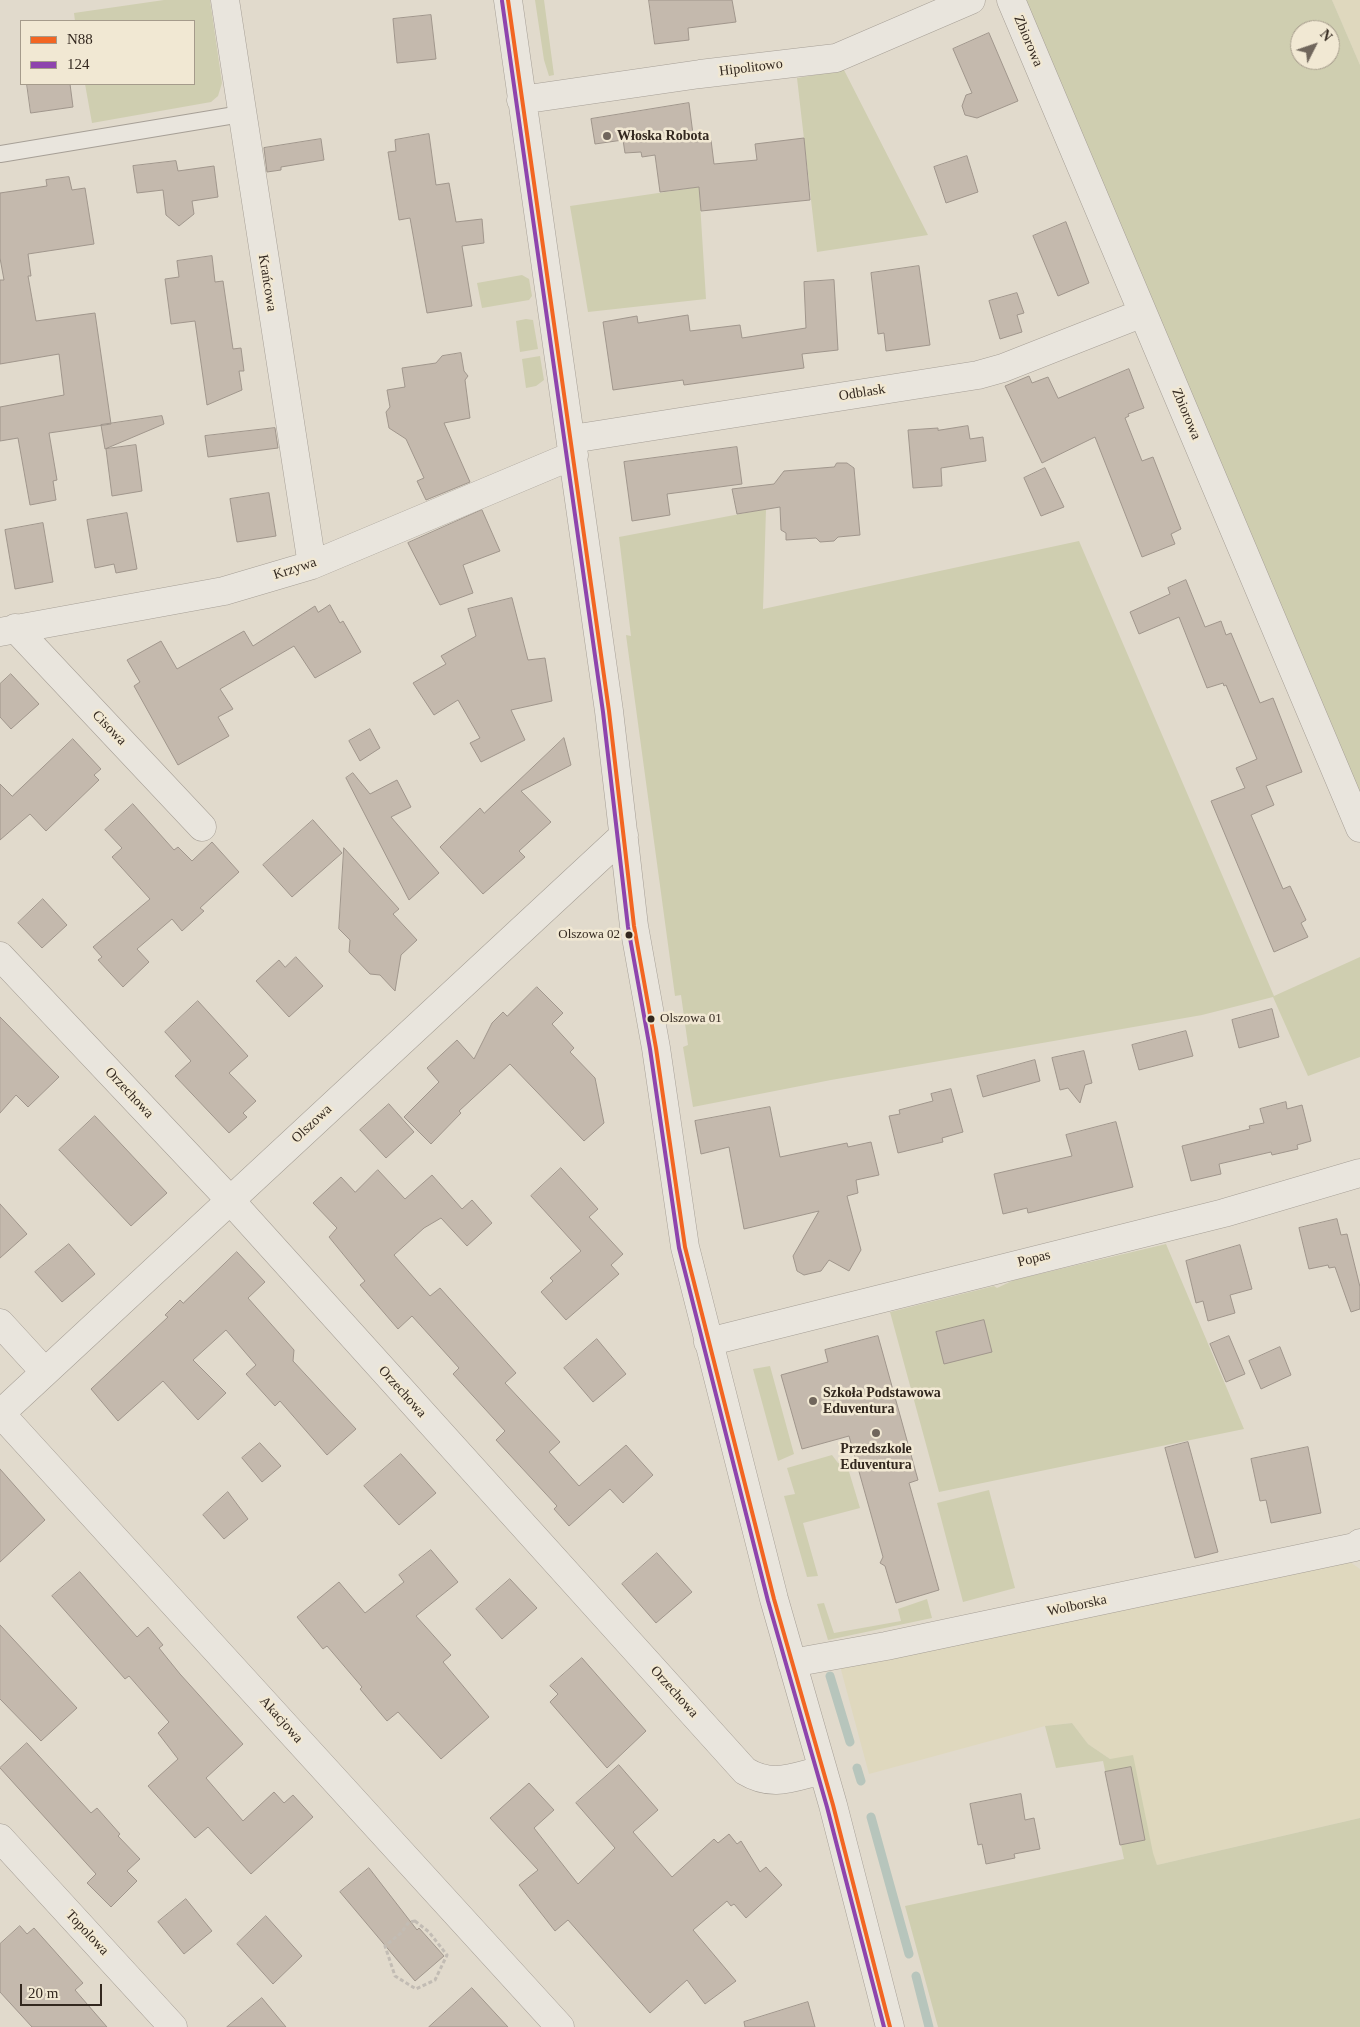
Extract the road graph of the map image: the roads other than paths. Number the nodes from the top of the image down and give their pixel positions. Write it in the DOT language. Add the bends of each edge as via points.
graph roads {
  1 [pos="225,0"];
  2 [pos="508,0"];
  3 [pos="971,0"];
  4 [pos="1011,0"];
  5 [pos="521,100"];
  6 [pos="241,114"];
  7 [pos="0,154"];
  8 [pos="1143,313"];
  9 [pos="573,447"];
  10 [pos="312,565"];
  11 [pos="8,630"];
  12 [pos="202,827"];
  13 [pos="1360,828"];
  14 [pos="624,835"];
  15 [pos="0,956"];
  16 [pos="1360,1173"];
  17 [pos="230,1200"];
  18 [pos="0,1323"];
  19 [pos="708,1342"];
  20 [pos="44,1371"];
  21 [pos="0,1414"];
  22 [pos="1360,1543"];
  23 [pos="792,1663"];
  24 [pos="823,1770"];
  25 [pos="0,1838"];
  26 [pos="173,2027"];
  27 [pos="560,2027"];
  28 [pos="890,2027"];
  1 -- 6 [label="street, Krańcowa"];
  2 -- 5 [label="street"];
  3 -- 5 [label="street, Hipolitowo" via="836,58"];
  4 -- 8 [label="street, Zbiorowa"];
  5 -- 9 [label="street"];
  6 -- 7 [label="lane"];
  6 -- 10 [label="street, Krańcowa"];
  8 -- 9 [label="street, Odblask" via="1003,368 978,374"];
  8 -- 13 [label="street, Zbiorowa"];
  9 -- 10 [label="street, Krzywa"];
  9 -- 14 [label="street"];
  10 -- 11 [label="street, Krzywa" via="224,591"];
  11 -- 12 [label="street, Cisowa"];
  14 -- 17 [label="street, Olszowa"];
  14 -- 19 [label="street" via="634,926 656,1048 685,1247"];
  15 -- 17 [label="street, Orzechowa"];
  16 -- 19 [label="street, Popas" via="1224,1214"];
  17 -- 20 [label="street, Olszowa"];
  17 -- 24 [label="street, Orzechowa" via="745,1770 757,1778 771,1781"];
  18 -- 20 [label="street"];
  19 -- 23 [label="street"];
  20 -- 21 [label="street, Olszowa"];
  21 -- 27 [label="street, Akacjowa"];
  22 -- 23 [label="street, Wolborska" via="915,1640"];
  23 -- 24 [label="street"];
  24 -- 28 [label="street"];
  25 -- 26 [label="street, Topolowa"];
}
